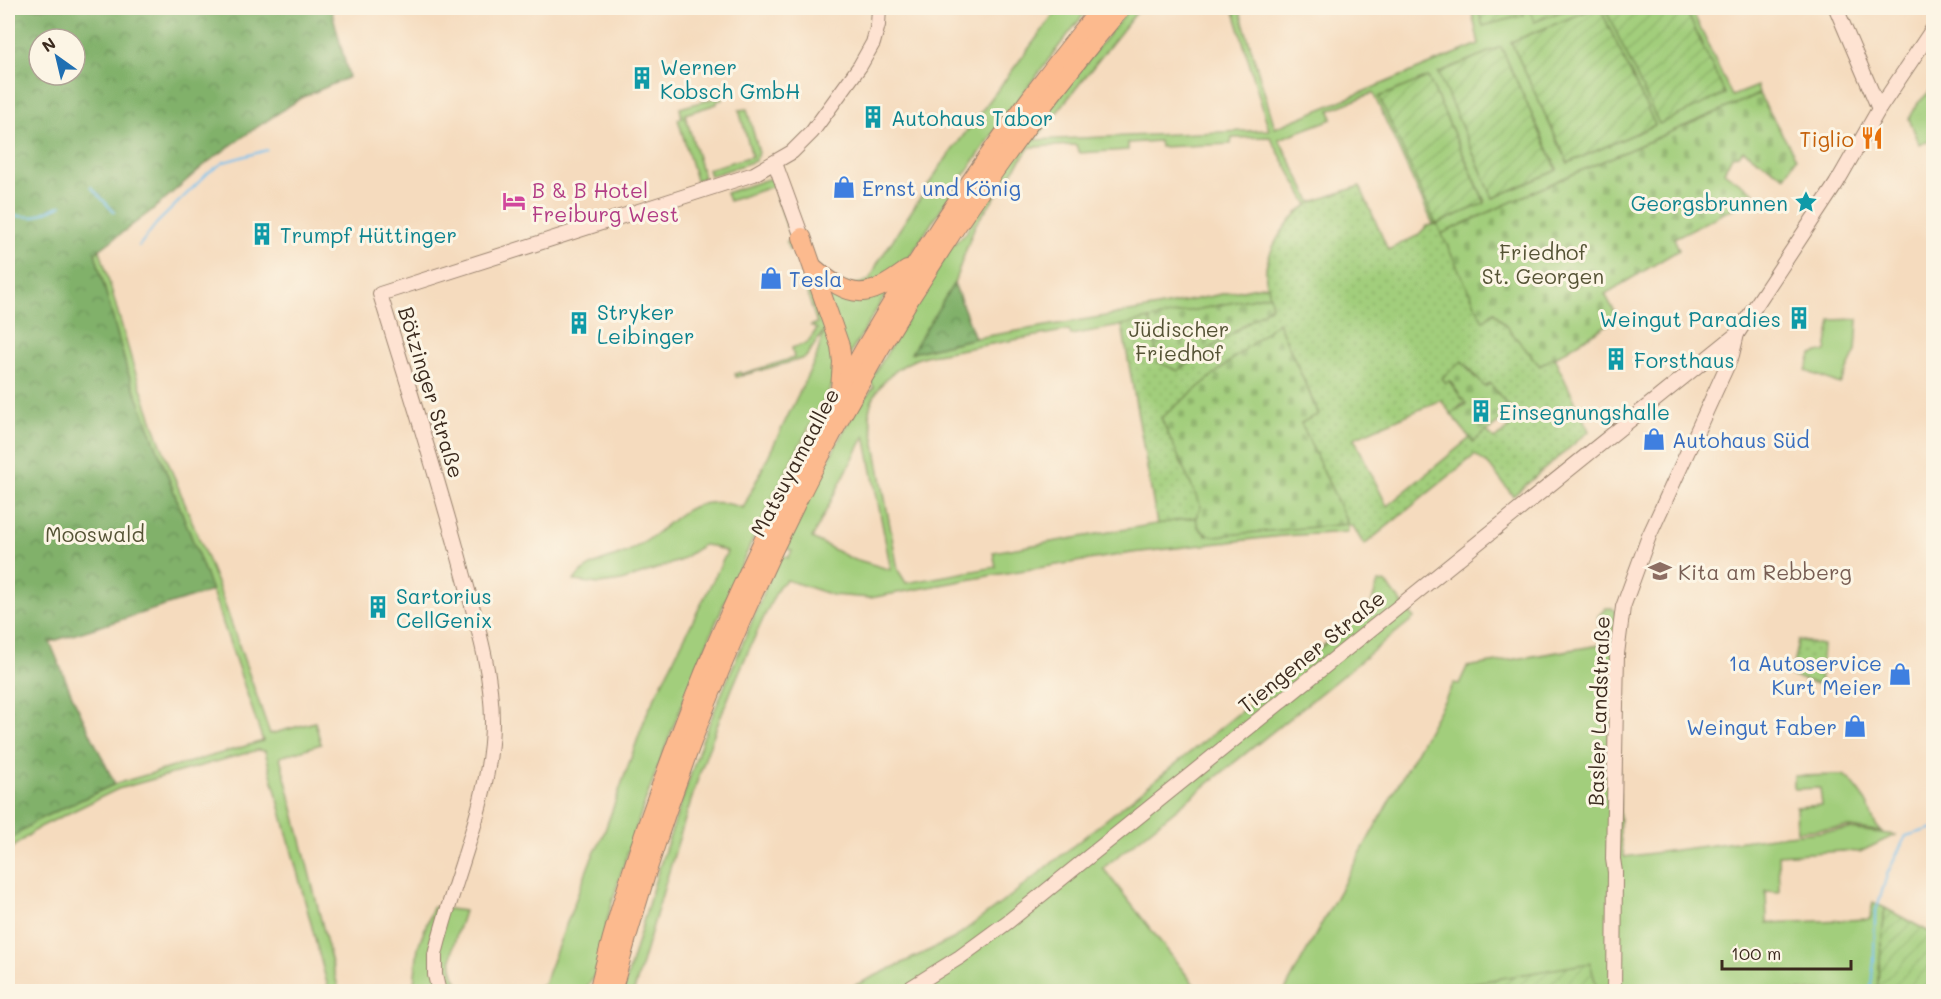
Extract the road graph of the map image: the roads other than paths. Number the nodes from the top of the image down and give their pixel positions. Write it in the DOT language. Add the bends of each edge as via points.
graph roads {
  1 [pos="879,8"];
  2 [pos="1101,8"];
  3 [pos="1121,8"];
  4 [pos="1836,8"];
  5 [pos="1934,27"];
  6 [pos="1879,109"];
  7 [pos="775,164"];
  8 [pos="802,237"];
  9 [pos="915,264"];
  10 [pos="813,267"];
  11 [pos="1737,334"];
  12 [pos="840,393"];
  13 [pos="604,966"];
  14 [pos="439,992"];
  15 [pos="587,992"];
  16 [pos="598,992"];
  17 [pos="612,992"];
  18 [pos="904,992"];
  19 [pos="1614,992"];
  1 -- 7 [label="street, Bötzinger Straße" via="873,43 860,66 812,132"];
  2 -- 9 [label="highway, Matsuyamaallee" via="1003,134"];
  3 -- 17 [label="highway, Matsuyamaallee" via="1010,150 918,287 785,524 686,756"];
  4 -- 6 [label="street"];
  5 -- 6 [label="street, Basler Landstraße"];
  6 -- 11 [label="street, Basler Landstraße" via="1836,184"];
  7 -- 8 [label="street"];
  7 -- 14 [label="street, Bötzinger Straße" via="380,294 451,525 489,672 492,723 486,772 435,955"];
  8 -- 10 [label="highway"];
  9 -- 10 [label="highway" via="882,288 861,292 839,287"];
  9 -- 12 [label="highway, Matsuyamaallee"];
  10 -- 12 [label="highway" via="840,346"];
  11 -- 18 [label="street, Tiengener Straße" via="1009,921"];
  11 -- 19 [label="street, Basler Landstraße" via="1732,355 1649,537 1623,607 1617,654"];
  12 -- 13 [label="highway, Matsuyamaallee" via="778,508 697,691 649,817"];
  13 -- 15 [label="highway"];
  13 -- 16 [label="highway, Matsuyamaallee"];
}
